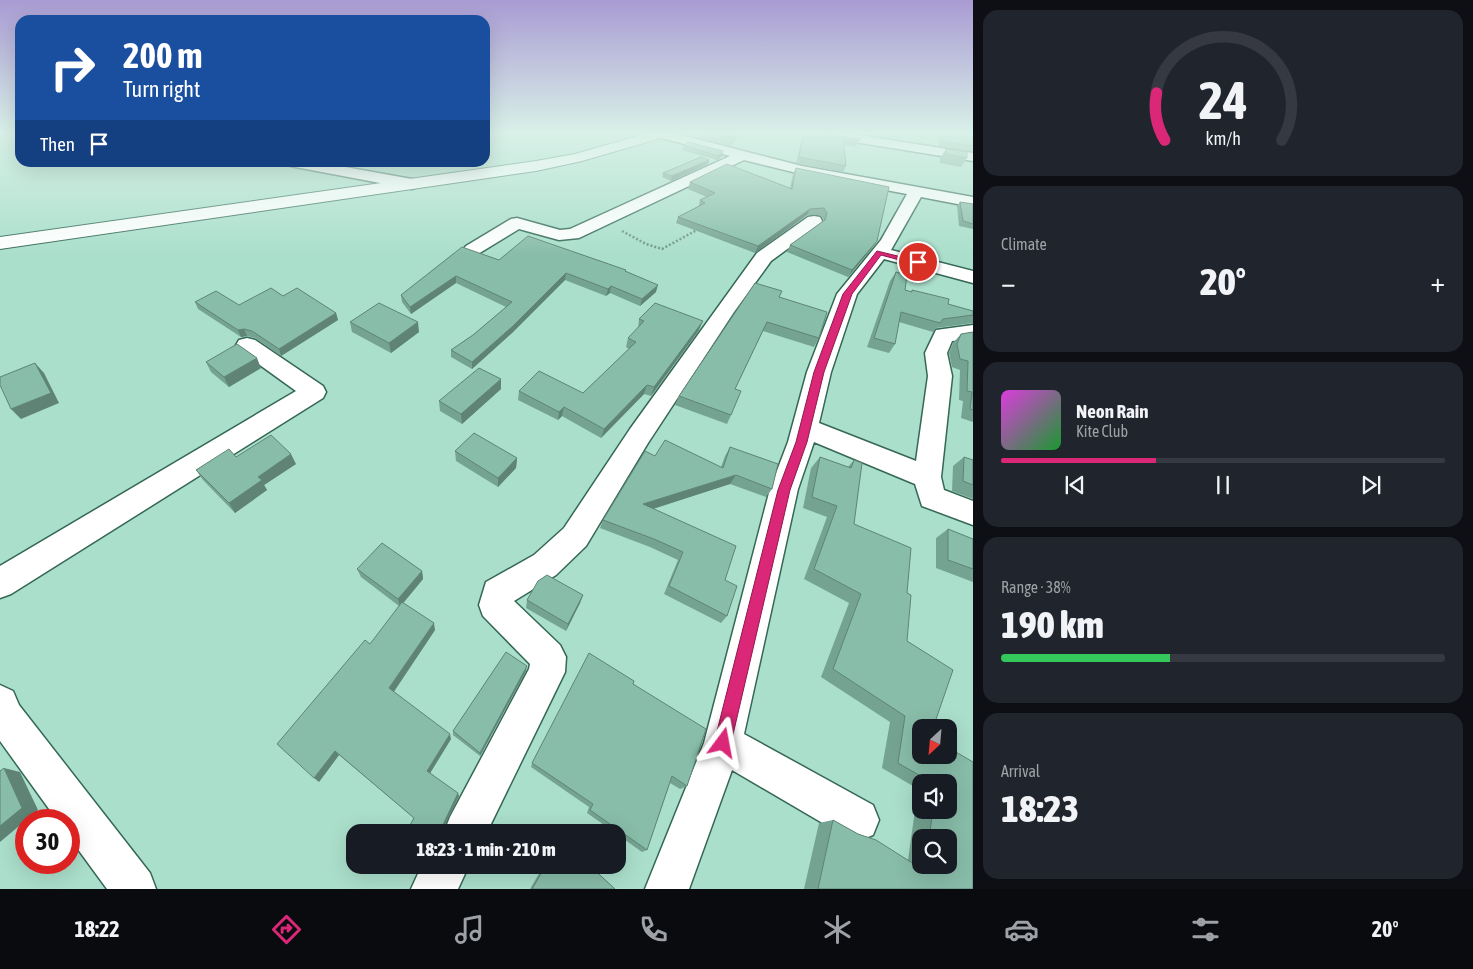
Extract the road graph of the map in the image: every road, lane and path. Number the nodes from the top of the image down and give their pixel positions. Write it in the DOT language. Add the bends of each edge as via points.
graph roads {
  1 [pos="354,173"];
  2 [pos="479,173"];
  3 [pos="704,173"];
  4 [pos="820,173"];
  5 [pos="412,184"];
  6 [pos="917,192"];
  7 [pos="973,202"];
  8 [pos="603,220"];
  9 [pos="814,221"];
  10 [pos="697,230"];
  11 [pos="0,243"];
  12 [pos="472,250"];
  13 [pos="879,252"];
  14 [pos="973,277"];
  15 [pos="972,332"];
  16 [pos="248,345"];
  17 [pos="805,428"];
  18 [pos="927,477"];
  19 [pos="973,513"];
  20 [pos="0,583"];
  21 [pos="2,715"];
  22 [pos="723,743"];
  23 [pos="858,820"];
  24 [pos="469,824"];
  25 [pos="442,874"];
  26 [pos="129,887"];
  27 [pos="433,889"];
  28 [pos="668,889"];
  1 -- 5 [label="street"];
  2 -- 5 [label="street"];
  3 -- 8 [label="street"];
  4 -- 6 [label="street"];
  5 -- 11 [label="street"];
  6 -- 7 [label="street"];
  6 -- 13 [label="street"];
  8 -- 10 [label="path" via="646,244 662,249"];
  8 -- 12 [label="street" via="573,234 560,235 517,223"];
  9 -- 24 [label="street" via="764,257 725,310 575,537 545,564 497,593 495,606 548,657 547,672"];
  13 -- 14 [label="street"];
  13 -- 17 [label="street" via="847,294 819,372"];
  15 -- 18 [label="street" via="944,335 936,353 940,376"];
  16 -- 20 [label="street" via="314,392"];
  17 -- 18 [label="street"];
  17 -- 22 [label="street" via="784,490"];
  18 -- 19 [label="street" via="932,498"];
  21 -- 26 [label="street"];
  22 -- 23 [label="street"];
  22 -- 28 [label="street"];
  25 -- 27 [label="street"];
}
